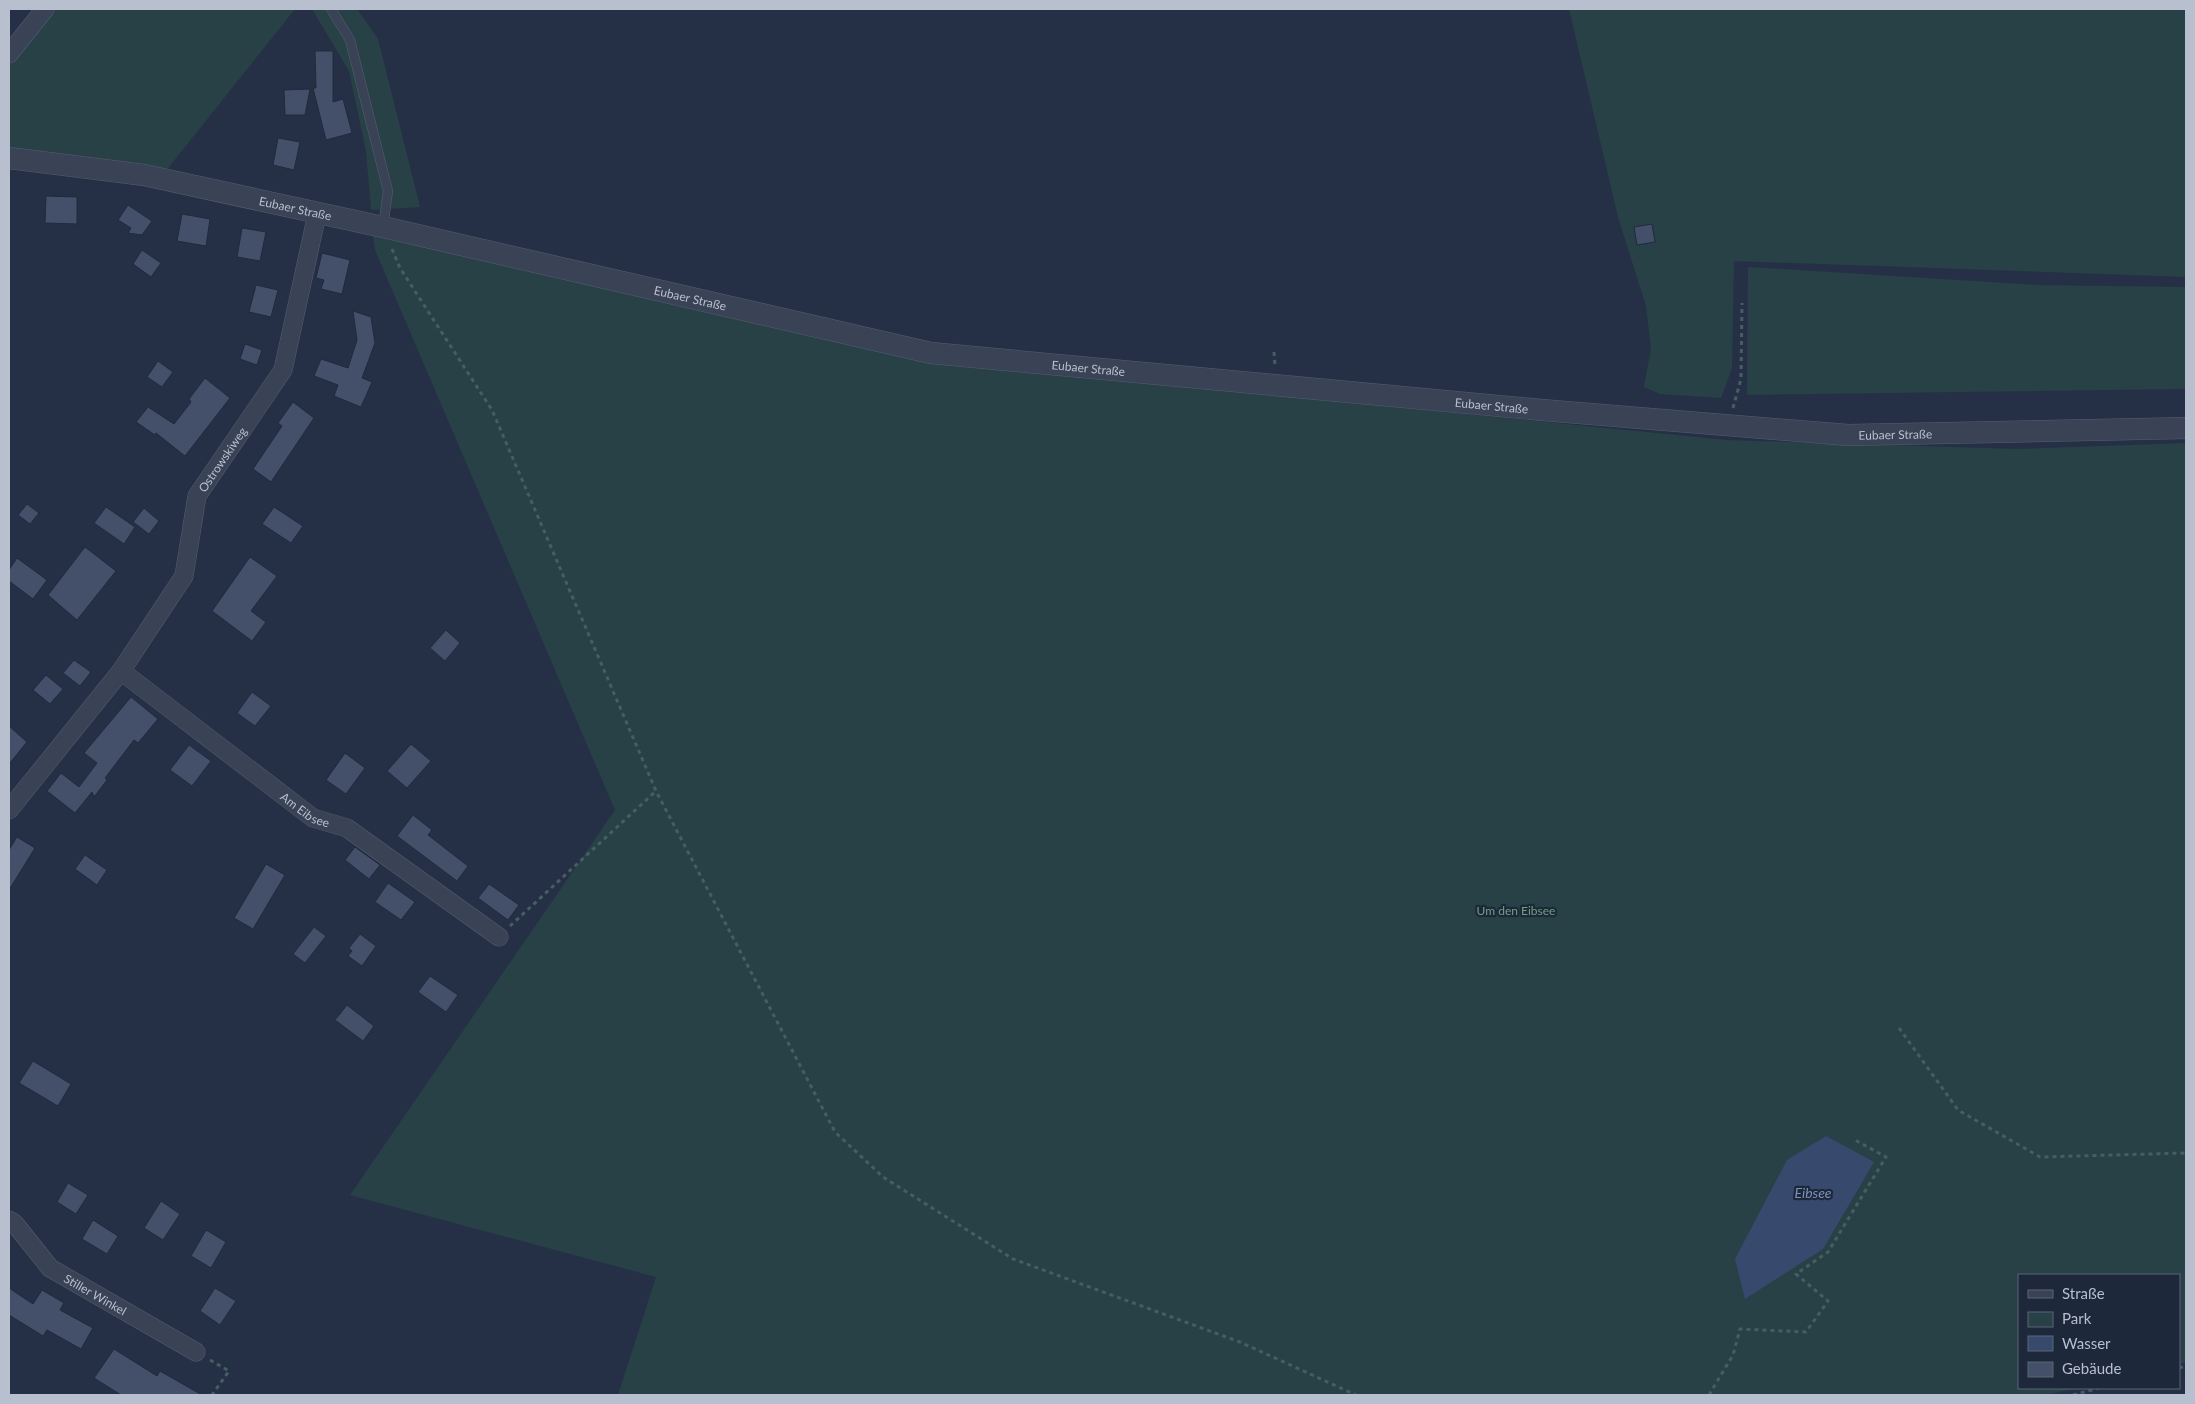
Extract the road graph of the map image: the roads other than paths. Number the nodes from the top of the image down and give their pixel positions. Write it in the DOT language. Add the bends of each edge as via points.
graph roads {
  1 [pos="45,9"];
  2 [pos="331,9"];
  3 [pos="9,54"];
  4 [pos="9,158"];
  5 [pos="317,214"];
  6 [pos="383,227"];
  7 [pos="2186,428"];
  8 [pos="120,671"];
  9 [pos="9,810"];
  10 [pos="498,937"];
  11 [pos="9,1220"];
  12 [pos="196,1352"];
  1 -- 3 [label="street"];
  2 -- 6 [label="lane" via="350,40 388,191"];
  4 -- 5 [label="street, Eubaer Straße" via="144,176"];
  5 -- 6 [label="street, Eubaer Straße"];
  5 -- 8 [label="street, Ostrowskiweg" via="282,370 197,496 184,576"];
  6 -- 7 [label="street, Eubaer Straße" via="931,353 1848,436"];
  8 -- 9 [label="street, Ostrowskiweg"];
  8 -- 10 [label="street, Am Eibsee" via="313,818 347,828"];
  11 -- 12 [label="street, Stiller Winkel" via="50,1268"];
}
